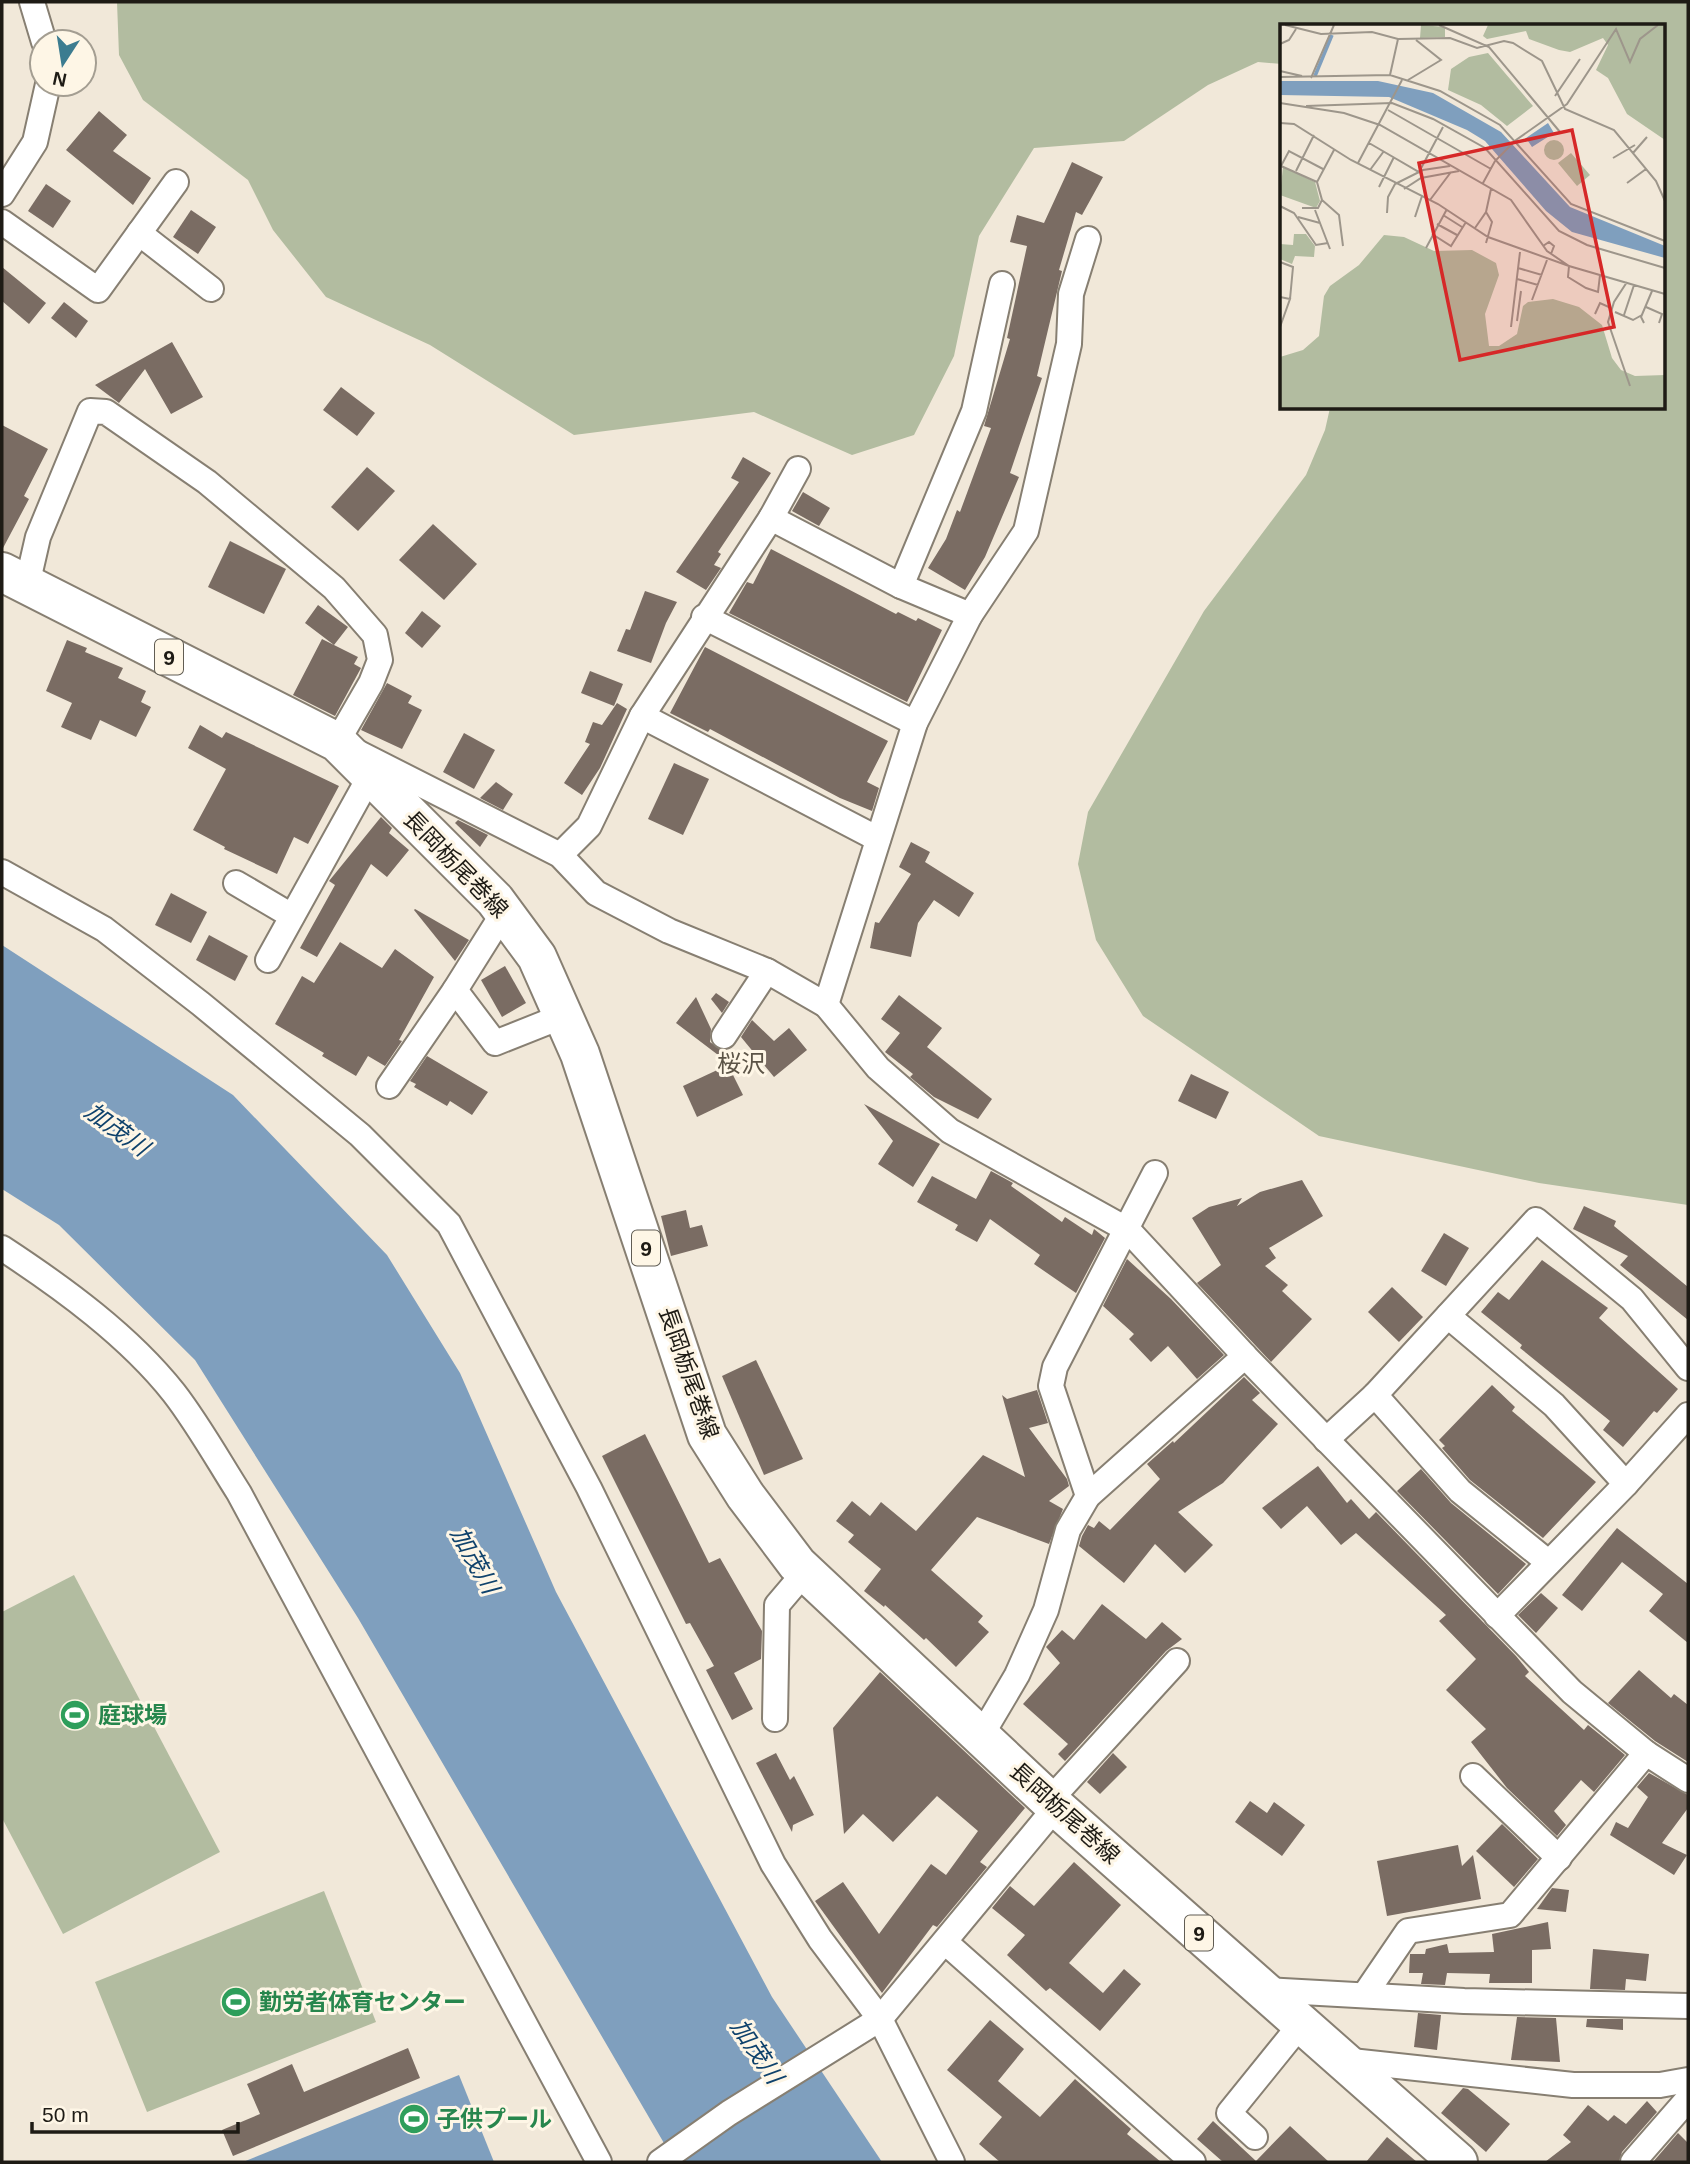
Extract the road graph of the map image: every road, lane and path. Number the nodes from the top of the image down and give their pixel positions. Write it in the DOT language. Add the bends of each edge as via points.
graph roads {
  1 [pos="32,2"];
  2 [pos="40,28"];
  3 [pos="45,98"];
  4 [pos="176,182"];
  5 [pos="2,194"];
  6 [pos="2,222"];
  7 [pos="139,233"];
  8 [pos="1088,239"];
  9 [pos="1002,284"];
  10 [pos="211,289"];
  11 [pos="798,469"];
  12 [pos="771,518"];
  13 [pos="14,578"];
  14 [pos="901,586"];
  15 [pos="970,615"];
  16 [pos="704,617"];
  17 [pos="642,716"];
  18 [pos="915,723"];
  19 [pos="337,741"];
  20 [pos="370,776"];
  21 [pos="878,839"];
  22 [pos="560,855"];
  23 [pos="2,872"];
  24 [pos="236,883"];
  25 [pos="504,912"];
  26 [pos="292,916"];
  27 [pos="268,960"];
  28 [pos="767,971"];
  29 [pos="455,990"];
  30 [pos="826,1005"];
  31 [pos="563,1016"];
  32 [pos="724,1036"];
  33 [pos="389,1086"];
  34 [pos="1156,1173"];
  35 [pos="1128,1230"];
  36 [pos="2,1248"];
  37 [pos="1448,1316"];
  38 [pos="1245,1356"];
  39 [pos="1688,1368"];
  40 [pos="1376,1395"];
  41 [pos="1688,1415"];
  42 [pos="1326,1440"];
  43 [pos="1626,1484"];
  44 [pos="1088,1496"];
  45 [pos="1548,1562"];
  46 [pos="805,1572"];
  47 [pos="1497,1616"];
  48 [pos="1177,1661"];
  49 [pos="775,1719"];
  50 [pos="981,1736"];
  51 [pos="1646,1753"];
  52 [pos="1473,1776"];
  53 [pos="1688,1780"];
  54 [pos="1053,1804"];
  55 [pos="1559,1858"];
  56 [pos="945,1942"];
  57 [pos="1264,1990"];
  58 [pos="1365,1994"];
  59 [pos="1688,2006"];
  60 [pos="880,2019"];
  61 [pos="1301,2024"];
  62 [pos="1342,2060"];
  63 [pos="1688,2080"];
  64 [pos="1688,2099"];
  65 [pos="1255,2137"];
  66 [pos="599,2162"];
  67 [pos="660,2162"];
  68 [pos="952,2162"];
  69 [pos="1193,2162"];
  70 [pos="1458,2162"];
  71 [pos="1633,2162"];
  1 -- 2 [label="street"];
  3 -- 5 [label="street" via="35,142"];
  4 -- 7 [label="street"];
  6 -- 7 [label="street" via="98,290"];
  7 -- 10 [label="street"];
  8 -- 15 [label="street" via="1071,294 1069,344 1026,531"];
  9 -- 14 [label="street" via="974,411"];
  11 -- 12 [label="street"];
  12 -- 14 [label="street"];
  12 -- 16 [label="street"];
  13 -- 19 [label="main road, 長岡栃尾巻線 / 9"];
  13 -- 19 [label="street" via="38,537 90,411 106,412 206,482 334,588 375,635 380,660"];
  14 -- 15 [label="street"];
  15 -- 18 [label="street"];
  16 -- 17 [label="street"];
  16 -- 18 [label="street"];
  17 -- 21 [label="street"];
  17 -- 22 [label="street" via="589,826"];
  18 -- 21 [label="street"];
  19 -- 20 [label="main road, 長岡栃尾巻線 / 9"];
  19 -- 22 [label="street"];
  20 -- 25 [label="main road, 長岡栃尾巻線 / 9"];
  20 -- 26 [label="street"];
  21 -- 30 [label="street"];
  22 -- 28 [label="street" via="596,893 669,931"];
  23 -- 60 [label="street" via="104,929 201,1004 360,1135 449,1224 589,1488 773,1864 820,1939"];
  24 -- 26 [label="street"];
  25 -- 29 [label="street"];
  25 -- 31 [label="main road, 長岡栃尾巻線 / 9" via="537,957"];
  26 -- 27 [label="street"];
  28 -- 30 [label="street"];
  28 -- 32 [label="street"];
  29 -- 31 [label="street" via="495,1043"];
  29 -- 33 [label="street"];
  30 -- 35 [label="street" via="878,1068 950,1131"];
  31 -- 46 [label="main road, 長岡栃尾巻線 / 9" via="613,1146 707,1435 745,1495"];
  34 -- 35 [label="street"];
  35 -- 38 [label="street"];
  35 -- 44 [label="street" via="1055,1367 1051,1386"];
  36 -- 66 [label="street" via="60,1286 174,1393 239,1493"];
  37 -- 39 [label="street" via="1536,1220 1632,1299"];
  37 -- 40 [label="street"];
  37 -- 43 [label="street" via="1554,1405"];
  38 -- 42 [label="street"];
  38 -- 44 [label="street"];
  40 -- 42 [label="street"];
  40 -- 45 [label="street" via="1461,1491"];
  41 -- 43 [label="street"];
  42 -- 47 [label="street"];
  43 -- 45 [label="street"];
  44 -- 50 [label="street" via="1068,1530 1046,1610 1017,1675"];
  45 -- 47 [label="street"];
  46 -- 49 [label="street" via="777,1605"];
  46 -- 50 [label="main road, 長岡栃尾巻線 / 9"];
  47 -- 51 [label="street" via="1572,1692"];
  48 -- 54 [label="street"];
  50 -- 54 [label="main road, 長岡栃尾巻線 / 9"];
  51 -- 53 [label="street"];
  51 -- 55 [label="street"];
  52 -- 55 [label="street"];
  54 -- 56 [label="street"];
  54 -- 57 [label="main road, 長岡栃尾巻線 / 9"];
  55 -- 58 [label="street" via="1510,1915 1408,1931"];
  56 -- 60 [label="street"];
  56 -- 69 [label="street"];
  57 -- 58 [label="street"];
  57 -- 61 [label="main road, 長岡栃尾巻線 / 9"];
  58 -- 59 [label="street"];
  60 -- 67 [label="street"];
  60 -- 68 [label="street"];
  61 -- 62 [label="main road, 長岡栃尾巻線 / 9"];
  61 -- 65 [label="street" via="1229,2113"];
  62 -- 63 [label="street" via="1573,2085 1660,2085"];
  62 -- 70 [label="main road, 長岡栃尾巻線 / 9"];
  64 -- 71 [label="street"];
}
